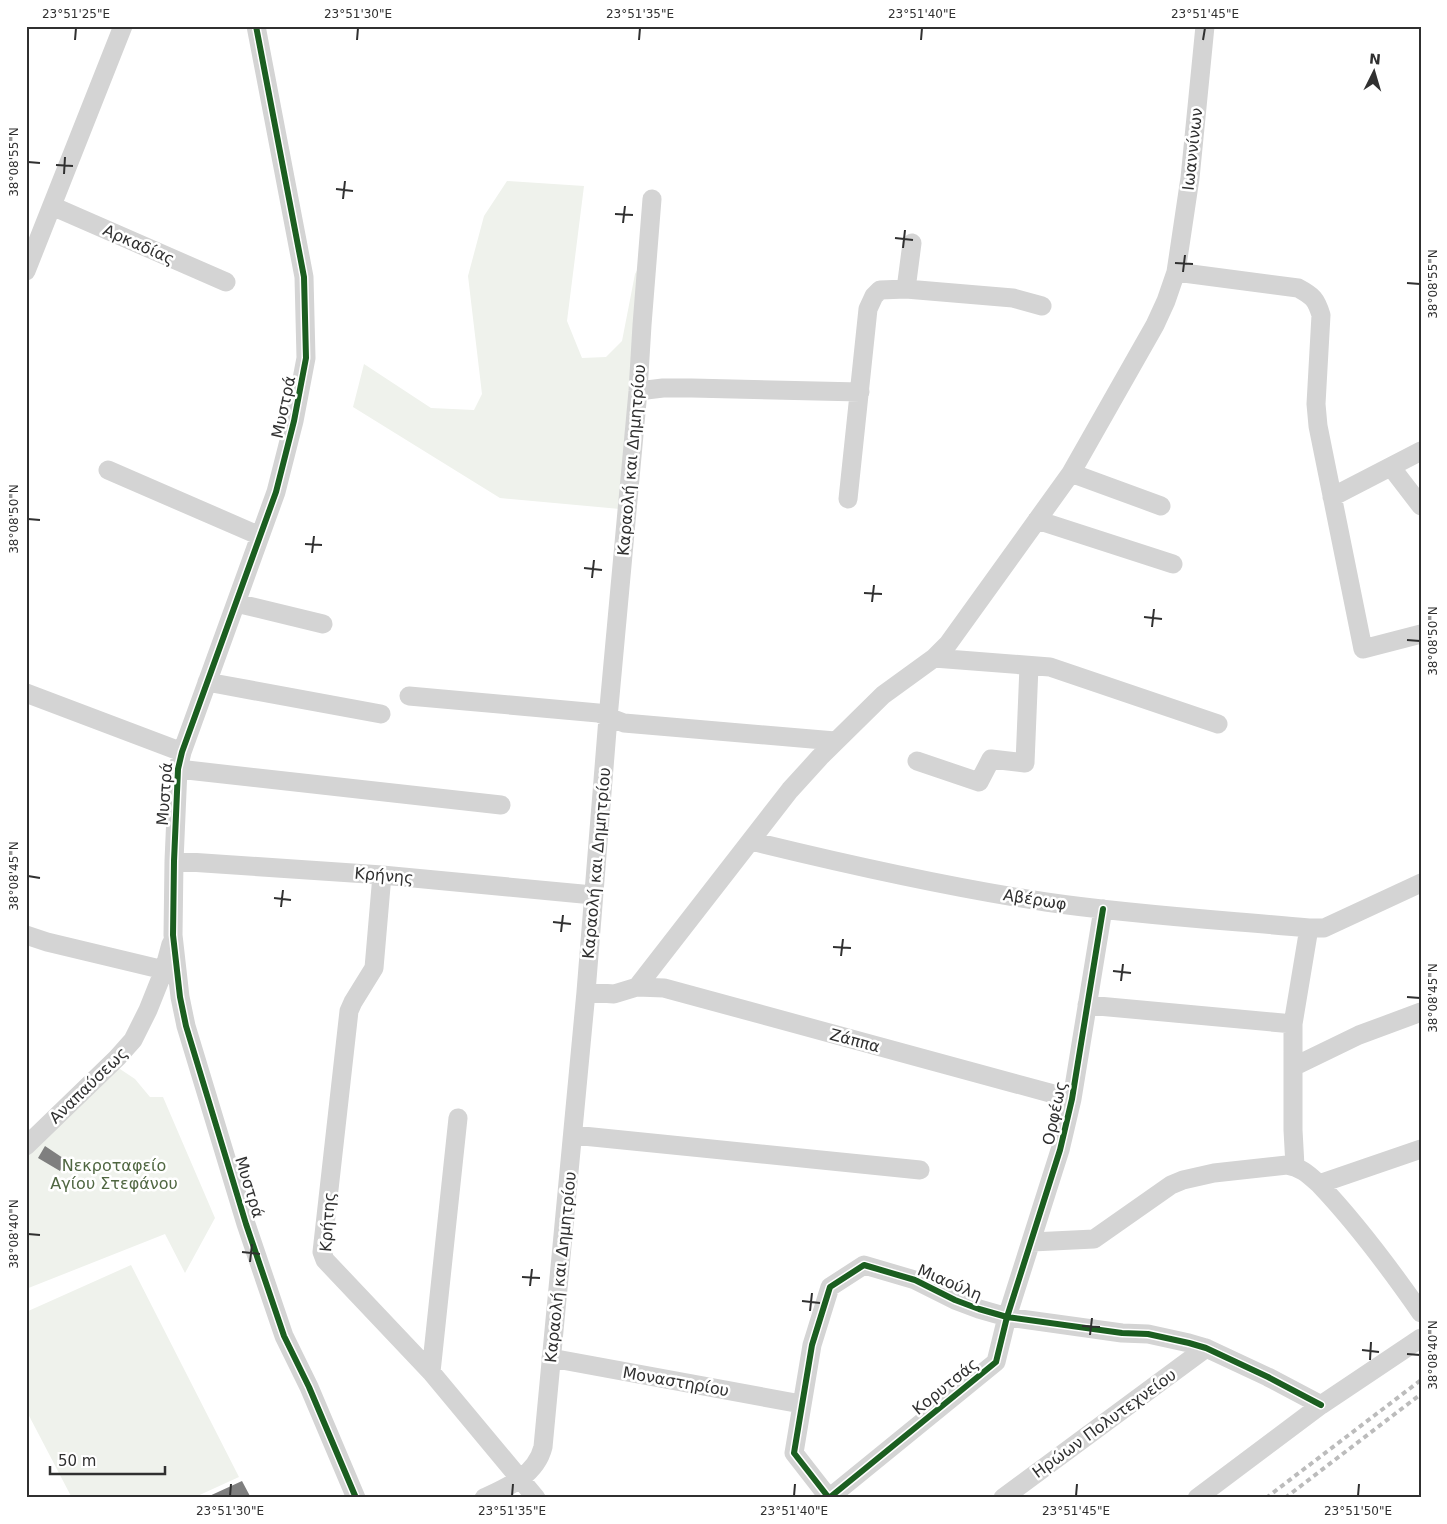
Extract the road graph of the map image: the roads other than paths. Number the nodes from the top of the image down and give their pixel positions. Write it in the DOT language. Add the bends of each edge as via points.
graph roads {
  1 [pos="123,26"];
  2 [pos="256,26"];
  3 [pos="1205,26"];
  4 [pos="652,199"];
  5 [pos="52,206"];
  6 [pos="912,243"];
  7 [pos="26,271"];
  8 [pos="1176,272"];
  9 [pos="226,282"];
  10 [pos="906,289"];
  11 [pos="1042,306"];
  12 [pos="638,391"];
  13 [pos="860,392"];
  14 [pos="1421,451"];
  15 [pos="1391,467"];
  16 [pos="108,470"];
  17 [pos="1070,473"];
  18 [pos="1332,497"];
  19 [pos="848,499"];
  20 [pos="1161,506"];
  21 [pos="1421,506"];
  22 [pos="1037,520"];
  23 [pos="260,536"];
  24 [pos="1173,564"];
  25 [pos="236,603"];
  26 [pos="323,624"];
  27 [pos="1421,634"];
  28 [pos="934,658"];
  29 [pos="1029,666"];
  30 [pos="207,682"];
  31 [pos="26,693"];
  32 [pos="409,696"];
  33 [pos="381,714"];
  34 [pos="608,718"];
  35 [pos="1218,724"];
  36 [pos="836,741"];
  37 [pos="180,761"];
  38 [pos="917,761"];
  39 [pos="501,805"];
  40 [pos="751,841"];
  41 [pos="174,861"];
  42 [pos="382,875"];
  43 [pos="1421,884"];
  44 [pos="593,895"];
  45 [pos="1103,909"];
  46 [pos="1317,928"];
  47 [pos="26,935"];
  48 [pos="173,935"];
  49 [pos="164,970"];
  50 [pos="637,987"];
  51 [pos="586,992"];
  52 [pos="1087,1004"];
  53 [pos="1421,1012"];
  54 [pos="1293,1024"];
  55 [pos="1293,1067"];
  56 [pos="1072,1099"];
  57 [pos="458,1118"];
  58 [pos="573,1135"];
  59 [pos="26,1146"];
  60 [pos="1421,1149"];
  61 [pos="1295,1166"];
  62 [pos="920,1170"];
  63 [pos="1319,1184"];
  64 [pos="1032,1242"];
  65 [pos="1421,1313"];
  66 [pos="1007,1317"];
  67 [pos="1421,1338"];
  68 [pos="1206,1348"];
  69 [pos="551,1358"];
  70 [pos="431,1372"];
  71 [pos="802,1404"];
  72 [pos="1321,1405"];
  73 [pos="520,1479"];
  74 [pos="356,1498"];
  75 [pos="484,1498"];
  76 [pos="536,1498"];
  77 [pos="829,1498"];
  78 [pos="1003,1498"];
  79 [pos="1197,1498"];
  1 -- 5 [label="street"];
  2 -- 23 [label="street, Μυστρά" via="304,277 306,358 288,448"];
  3 -- 8 [label="street, Ιωαννίνων" via="1190,178"];
  4 -- 12 [label="street, Καραολή και Δημητρίου"];
  5 -- 7 [label="street"];
  5 -- 9 [label="street, Αρκαδίας"];
  6 -- 10 [label="street"];
  8 -- 17 [label="street, Ιωαννίνων" via="1155,325"];
  8 -- 18 [label="street" via="1298,288 1317,302 1321,315 1316,404"];
  10 -- 11 [label="street" via="1013,298"];
  10 -- 13 [label="street" via="880,290 868,309"];
  12 -- 13 [label="street" via="692,388"];
  12 -- 34 [label="street, Καραολή και Δημητρίου"];
  13 -- 19 [label="street"];
  14 -- 15 [label="street"];
  15 -- 18 [label="street"];
  15 -- 21 [label="street"];
  16 -- 23 [label="street"];
  17 -- 20 [label="street"];
  17 -- 22 [label="street, Ιωαννίνων"];
  18 -- 27 [label="street" via="1363,649"];
  22 -- 24 [label="street"];
  22 -- 28 [label="street, Ιωαννίνων" via="948,644"];
  23 -- 25 [label="street, Μυστρά"];
  25 -- 26 [label="street"];
  25 -- 30 [label="street, Μυστρά"];
  28 -- 29 [label="street"];
  28 -- 36 [label="street, Ιωαννίνων" via="883,695"];
  29 -- 35 [label="street" via="1050,668"];
  29 -- 38 [label="street" via="1025,763 991,759 979,782"];
  30 -- 33 [label="street"];
  30 -- 37 [label="street, Μυστρά"];
  31 -- 37 [label="street"];
  32 -- 34 [label="street" via="598,713"];
  34 -- 36 [label="street" via="624,723"];
  34 -- 44 [label="street, Καραολή και Δημητρίου"];
  36 -- 40 [label="street, Ιωαννίνων" via="790,790"];
  37 -- 39 [label="street"];
  37 -- 41 [label="street, Μυστρά"];
  40 -- 45 [label="street, Αβέρωφ" via="859,868 1046,902"];
  40 -- 50 [label="street, Ιωαννίνων"];
  41 -- 42 [label="street, Κρήνης"];
  41 -- 48 [label="street, Μυστρά"];
  42 -- 44 [label="street, Κρήνης"];
  42 -- 70 [label="street, Κρήτης" via="374,968 350,1011 322,1252 325,1260"];
  43 -- 46 [label="street"];
  44 -- 51 [label="street, Καραολή και Δημητρίου"];
  45 -- 46 [label="street, Αβέρωφ"];
  45 -- 52 [label="street, Ορφέως"];
  46 -- 54 [label="street"];
  47 -- 49 [label="street"];
  48 -- 49 [label="street, Αναπαύσεως"];
  48 -- 74 [label="street, Μυστρά" via="186,1026 246,1224 284,1336"];
  49 -- 59 [label="street, Αναπαύσεως" via="133,1040"];
  50 -- 51 [label="street, Ζάππα" via="614,994"];
  50 -- 56 [label="street, Ζάππα" via="664,988"];
  51 -- 58 [label="street, Καραολή και Δημητρίου"];
  52 -- 54 [label="street"];
  52 -- 56 [label="street, Ορφέως"];
  53 -- 55 [label="street"];
  54 -- 55 [label="street"];
  55 -- 61 [label="street"];
  56 -- 64 [label="street, Ορφέως"];
  57 -- 70 [label="street"];
  58 -- 62 [label="street"];
  58 -- 69 [label="street, Καραολή και Δημητρίου"];
  60 -- 63 [label="street"];
  61 -- 63 [label="street"];
  61 -- 64 [label="street" via="1214,1173 1183,1180 1094,1238"];
  63 -- 65 [label="street" via="1359,1228"];
  64 -- 66 [label="street, Ορφέως"];
  66 -- 68 [label="street" via="1148,1334"];
  66 -- 71 [label="street, Μιαούλη" via="979,1310 915,1280 864,1265 830,1287 812,1345"];
  66 -- 77 [label="street, Κορυτσάς" via="996,1362"];
  67 -- 72 [label="street"];
  68 -- 72 [label="street"];
  68 -- 78 [label="street, Ηρώων Πολυτεχνείου"];
  69 -- 71 [label="street, Μοναστηρίου"];
  69 -- 73 [label="street, Καραολή και Δημητρίου" via="541,1456"];
  70 -- 73 [label="street, Κρήτης"];
  71 -- 77 [label="street" via="794,1454"];
  72 -- 79 [label="street"];
  73 -- 75 [label="street, Καραολή και Δημητρίου"];
  73 -- 76 [label="street, Κρήτης"];
}
